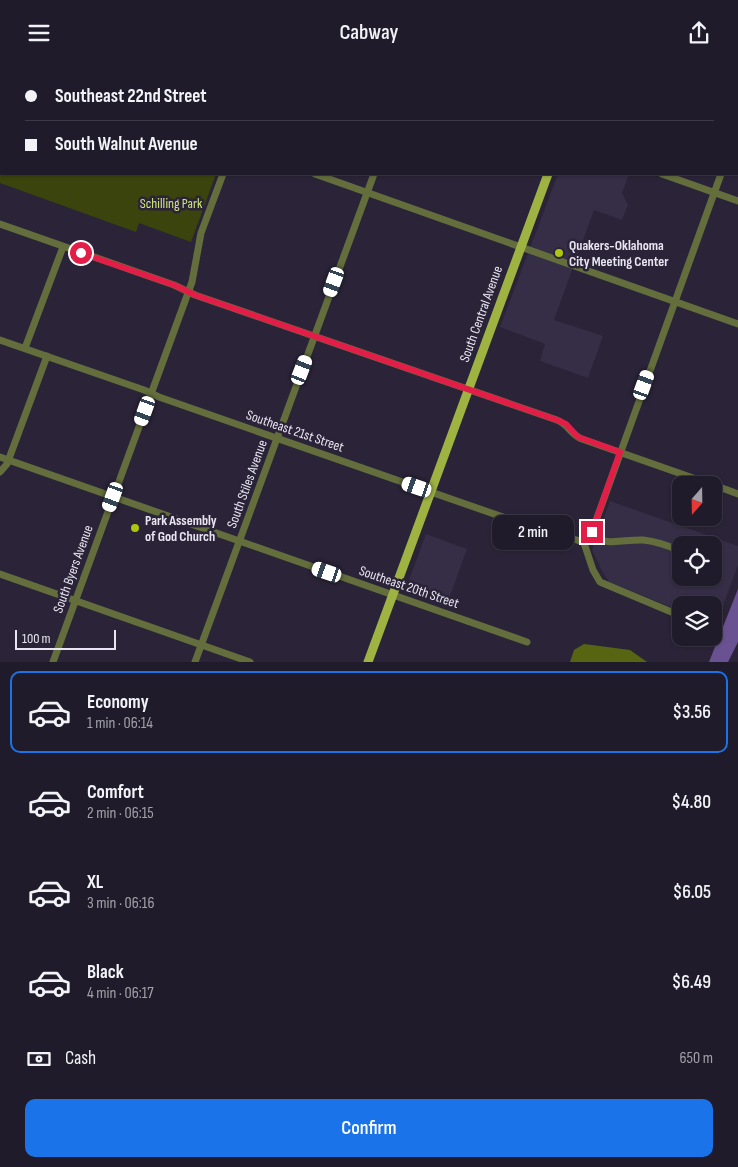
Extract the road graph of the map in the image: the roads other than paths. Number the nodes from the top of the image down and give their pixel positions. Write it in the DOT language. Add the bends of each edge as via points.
graph roads {
  1 [pos="223,175"];
  2 [pos="318,175"];
  3 [pos="374,175"];
  4 [pos="548,175"];
  5 [pos="665,175"];
  6 [pos="721,175"];
  7 [pos="367,192"];
  8 [pos="714,192"];
  9 [pos="738,201"];
  10 [pos="0,224"];
  11 [pos="63,247"];
  12 [pos="521,247"];
  13 [pos="188,292"];
  14 [pos="674,301"];
  15 [pos="738,324"];
  16 [pos="314,336"];
  17 [pos="0,339"];
  18 [pos="26,349"];
  19 [pos="47,356"];
  20 [pos="468,389"];
  21 [pos="151,393"];
  22 [pos="276,438"];
  23 [pos="620,452"];
  24 [pos="0,457"];
  25 [pos="9,460"];
  26 [pos="0,472"];
  27 [pos="688,476"];
  28 [pos="722,488"];
  29 [pos="430,491"];
  30 [pos="738,494"];
  31 [pos="113,497"];
  32 [pos="590,535"];
  33 [pos="583,540"];
  34 [pos="239,542"];
  35 [pos="672,548"];
  36 [pos="0,574"];
  37 [pos="392,595"];
  38 [pos="75,601"];
  39 [pos="672,612"];
  40 [pos="527,643"];
  41 [pos="201,645"];
  42 [pos="53,662"];
  43 [pos="195,662"];
  44 [pos="250,662"];
  45 [pos="368,662"];
  1 -- 13 [label="street, South Byers Avenue" via="201,233"];
  2 -- 7 [label="street"];
  3 -- 7 [label="street, South Stiles Avenue"];
  4 -- 12 [label="main road, South Central Avenue"];
  5 -- 8 [label="street"];
  6 -- 8 [label="street"];
  7 -- 12 [label="street"];
  7 -- 16 [label="street, South Stiles Avenue"];
  8 -- 9 [label="street"];
  8 -- 14 [label="street"];
  10 -- 11 [label="street"];
  11 -- 13 [label="street"];
  11 -- 18 [label="street"];
  12 -- 14 [label="street"];
  12 -- 20 [label="main road, South Central Avenue"];
  13 -- 16 [label="street"];
  13 -- 21 [label="street, South Byers Avenue"];
  14 -- 15 [label="street"];
  14 -- 23 [label="street"];
  16 -- 20 [label="street"];
  16 -- 22 [label="street, South Stiles Avenue"];
  17 -- 18 [label="street, Southeast 21st Street"];
  18 -- 19 [label="street, Southeast 21st Street"];
  19 -- 21 [label="street, Southeast 21st Street"];
  19 -- 25 [label="street"];
  20 -- 23 [label="street" via="562,421 578,437"];
  20 -- 29 [label="main road, South Central Avenue"];
  21 -- 22 [label="street, Southeast 21st Street"];
  21 -- 31 [label="street, South Byers Avenue"];
  22 -- 29 [label="street, Southeast 21st Street"];
  22 -- 34 [label="street, South Stiles Avenue"];
  23 -- 27 [label="street"];
  23 -- 32 [label="street"];
  24 -- 25 [label="street, Southeast 20th Street"];
  25 -- 26 [label="street"];
  25 -- 31 [label="street, Southeast 20th Street"];
  28 -- 30 [label="street"];
  29 -- 33 [label="street, Southeast 21st Street" via="573,541"];
  29 -- 37 [label="main road, South Central Avenue"];
  31 -- 34 [label="street, Southeast 20th Street"];
  31 -- 38 [label="street, South Byers Avenue"];
  32 -- 33 [label="street"];
  32 -- 35 [label="street" via="612,543 642,540"];
  33 -- 39 [label="street" via="596,577 604,584"];
  34 -- 37 [label="street, Southeast 20th Street"];
  34 -- 41 [label="street, South Stiles Avenue"];
  36 -- 38 [label="street"];
  37 -- 40 [label="street, Southeast 20th Street"];
  37 -- 45 [label="main road, South Central Avenue"];
  38 -- 41 [label="street"];
  38 -- 42 [label="street, South Byers Avenue"];
  41 -- 43 [label="street, South Stiles Avenue"];
  41 -- 44 [label="street"];
}
